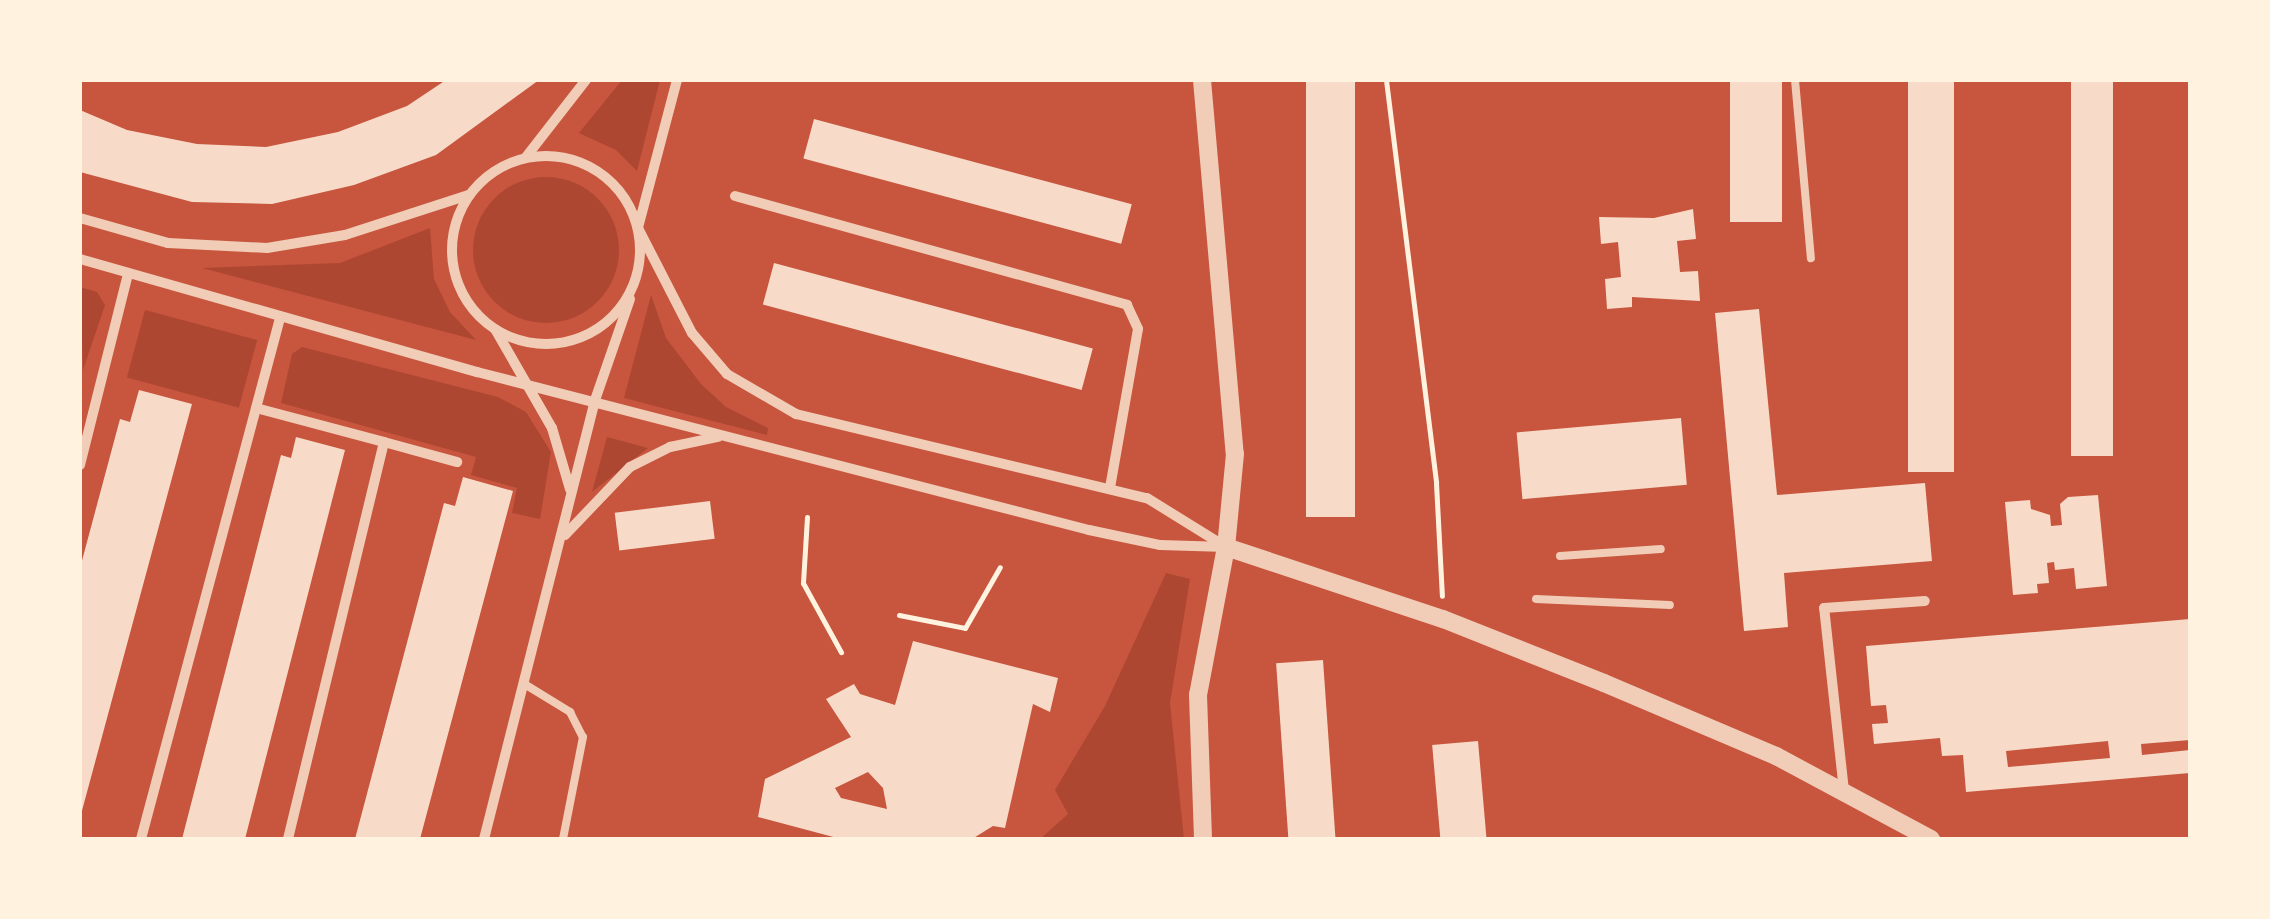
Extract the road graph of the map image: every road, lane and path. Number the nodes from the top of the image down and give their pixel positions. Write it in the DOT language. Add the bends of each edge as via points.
graph roads {
  1 [pos="586,80"];
  2 [pos="677,80"];
  3 [pos="1202,80"];
  4 [pos="1386,80"];
  5 [pos="1795,80"];
  6 [pos="526,157"];
  7 [pos="469,195"];
  8 [pos="736,196"];
  9 [pos="80,218"];
  10 [pos="638,228"];
  11 [pos="1811,258"];
  12 [pos="80,259"];
  13 [pos="128,274"];
  14 [pos="638,274"];
  15 [pos="280,318"];
  16 [pos="494,328"];
  17 [pos="527,385"];
  18 [pos="594,402"];
  19 [pos="256,408"];
  20 [pos="724,436"];
  21 [pos="384,442"];
  22 [pos="457,462"];
  23 [pos="80,465"];
  24 [pos="1110,488"];
  25 [pos="571,496"];
  26 [pos="807,517"];
  27 [pos="562,540"];
  28 [pos="1226,547"];
  29 [pos="1662,549"];
  30 [pos="1560,556"];
  31 [pos="1000,566"];
  32 [pos="1536,599"];
  33 [pos="1926,601"];
  34 [pos="1670,606"];
  35 [pos="899,615"];
  36 [pos="1444,619"];
  37 [pos="841,652"];
  38 [pos="526,684"];
  39 [pos="1844,791"];
  40 [pos="1926,838"];
  41 [pos="141,839"];
  42 [pos="288,839"];
  43 [pos="484,839"];
  44 [pos="563,839"];
  45 [pos="1204,839"];
  1 -- 6 [label="street"];
  2 -- 10 [label="street"];
  3 -- 28 [label="street" via="1235,438"];
  4 -- 36 [label="path" via="1436,483"];
  5 -- 11 [label="lane"];
  6 -- 7 [label="street" via="494,171"];
  6 -- 10 [label="street" via="562,156 596,170 623,194"];
  7 -- 9 [label="street" via="345,236 267,248 168,243"];
  7 -- 16 [label="street" via="454,230 453,267 468,302"];
  8 -- 24 [label="street" via="1127,305 1138,329"];
  10 -- 14 [label="street"];
  10 -- 24 [label="street" via="701,346 768,402"];
  12 -- 13 [label="street"];
  13 -- 15 [label="street"];
  13 -- 23 [label="street"];
  14 -- 16 [label="street" via="622,306 580,338 527,342"];
  14 -- 18 [label="street"];
  15 -- 17 [label="street"];
  15 -- 19 [label="street"];
  16 -- 17 [label="street"];
  17 -- 18 [label="street"];
  17 -- 25 [label="street" via="559,445"];
  18 -- 20 [label="street"];
  18 -- 25 [label="street"];
  19 -- 21 [label="street"];
  19 -- 41 [label="street"];
  20 -- 27 [label="street" via="641,460"];
  20 -- 28 [label="street" via="1134,541"];
  21 -- 22 [label="street"];
  21 -- 42 [label="street"];
  24 -- 28 [label="street" via="1173,509"];
  25 -- 27 [label="street"];
  26 -- 37 [label="path" via="803,582"];
  27 -- 38 [label="street"];
  28 -- 36 [label="street"];
  28 -- 45 [label="street" via="1198,695"];
  29 -- 30 [label="lane"];
  31 -- 35 [label="path" via="965,628"];
  32 -- 34 [label="lane"];
  33 -- 39 [label="street" via="1824,608"];
  36 -- 39 [label="street" via="1725,734"];
  38 -- 43 [label="street"];
  38 -- 44 [label="lane" via="570,712 582,737"];
  39 -- 40 [label="street"];
}
